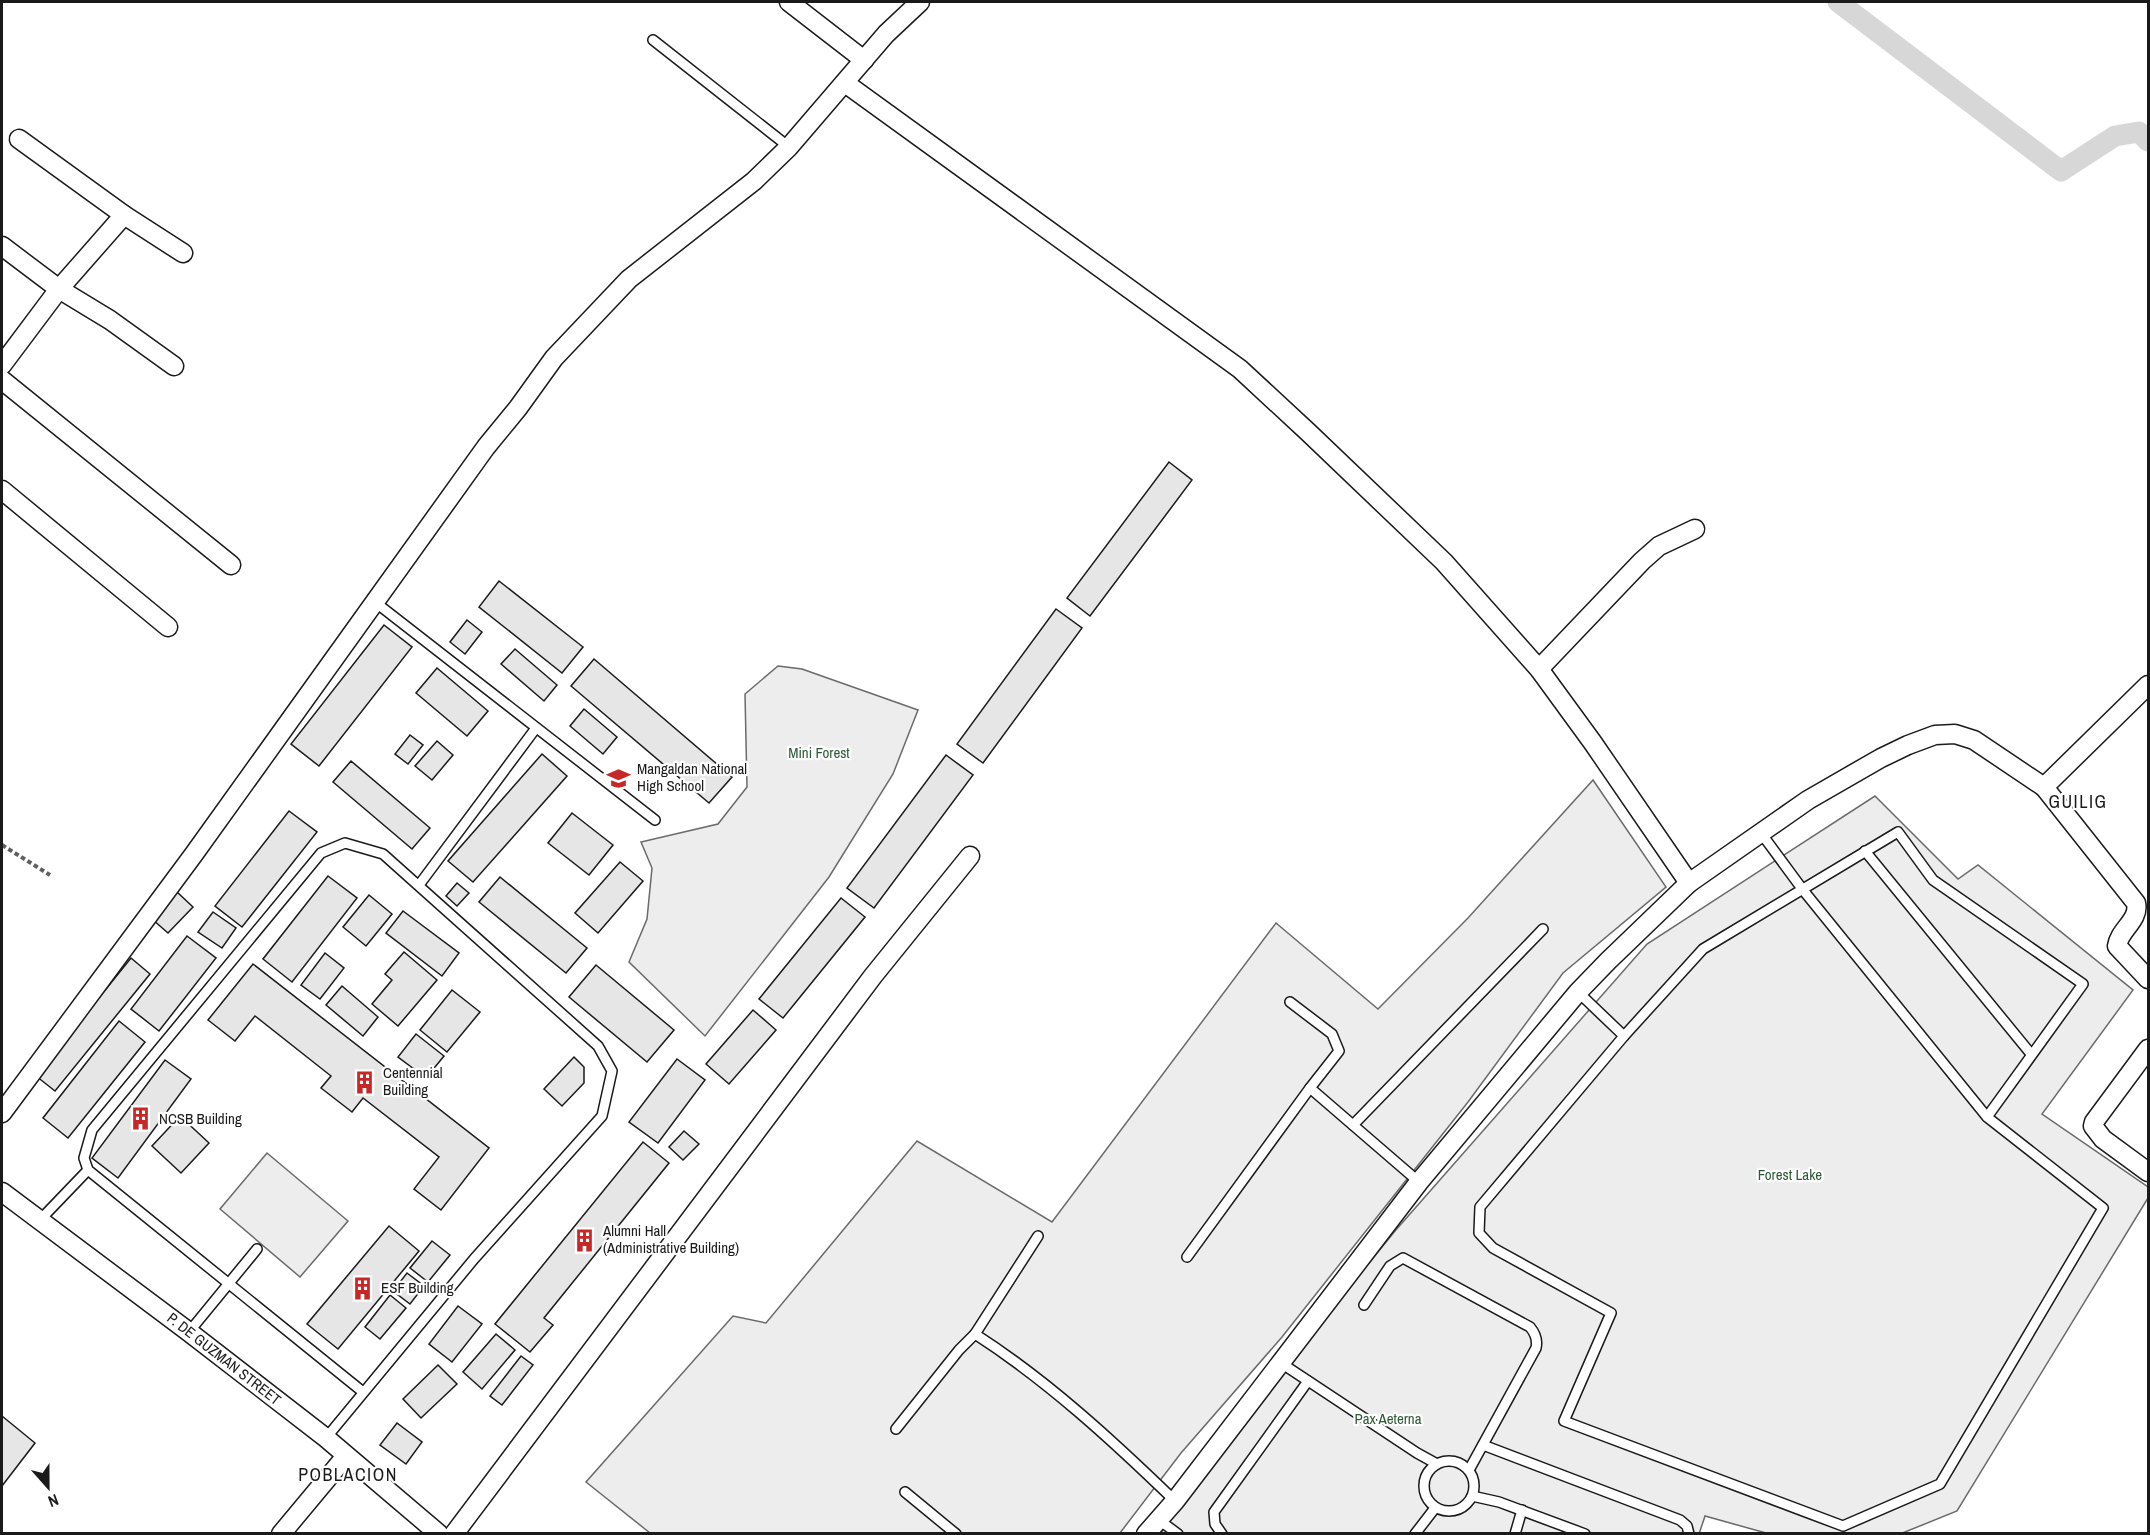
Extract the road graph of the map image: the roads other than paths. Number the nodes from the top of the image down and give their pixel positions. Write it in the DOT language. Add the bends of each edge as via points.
graph roads {
  1 [pos="789,2"];
  2 [pos="920,2"];
  3 [pos="652,40"];
  4 [pos="864,60"];
  5 [pos="844,83"];
  6 [pos="19,139"];
  7 [pos="789,147"];
  8 [pos="124,215"];
  9 [pos="2,246"];
  10 [pos="183,253"];
  11 [pos="59,289"];
  12 [pos="2,365"];
  13 [pos="174,366"];
  14 [pos="2,380"];
  15 [pos="2,490"];
  16 [pos="1695,530"];
  17 [pos="231,565"];
  18 [pos="375,602"];
  19 [pos="168,627"];
  20 [pos="1539,669"];
  21 [pos="2148,685"];
  22 [pos="536,728"];
  23 [pos="2044,787"];
  24 [pos="655,820"];
  25 [pos="1761,833"];
  26 [pos="1865,851"];
  27 [pos="970,856"];
  28 [pos="1689,883"];
  29 [pos="419,885"];
  30 [pos="1803,890"];
  31 [pos="1544,929"];
  32 [pos="2148,979"];
  33 [pos="1578,992"];
  34 [pos="1290,1002"];
  35 [pos="1624,1036"];
  36 [pos="2148,1049"];
  37 [pos="2031,1054"];
  38 [pos="1310,1088"];
  39 [pos="2,1113"];
  40 [pos="1987,1117"];
  41 [pos="1353,1125"];
  42 [pos="87,1170"];
  43 [pos="2148,1172"];
  44 [pos="1419,1182"];
  45 [pos="2,1192"];
  46 [pos="40,1220"];
  47 [pos="1038,1236"];
  48 [pos="257,1249"];
  49 [pos="1187,1257"];
  50 [pos="229,1282"];
  51 [pos="1364,1305"];
  52 [pos="189,1332"];
  53 [pos="975,1334"];
  54 [pos="1281,1363"];
  55 [pos="1308,1381"];
  56 [pos="363,1392"];
  57 [pos="896,1429"];
  58 [pos="326,1438"];
  59 [pos="1483,1445"];
  60 [pos="346,1456"];
  61 [pos="1437,1464"];
  62 [pos="1469,1470"];
  63 [pos="905,1492"];
  64 [pos="1472,1496"];
  65 [pos="1175,1501"];
  66 [pos="1435,1508"];
  67 [pos="1522,1510"];
  68 [pos="1153,1527"];
  69 [pos="281,1533"];
  70 [pos="439,1533"];
  71 [pos="454,1533"];
  72 [pos="956,1533"];
  73 [pos="1178,1533"];
  74 [pos="1222,1533"];
  75 [pos="1415,1533"];
  76 [pos="1515,1533"];
  77 [pos="1585,1533"];
  78 [pos="1689,1533"];
  1 -- 4 [label="street"];
  2 -- 4 [label="street"];
  3 -- 7 [label="lane"];
  4 -- 5 [label="street"];
  5 -- 7 [label="street"];
  5 -- 20 [label="street" via="1240,369 1444,562"];
  6 -- 8 [label="street"];
  7 -- 18 [label="street" via="754,181 629,279 554,358"];
  8 -- 10 [label="street"];
  8 -- 11 [label="street"];
  9 -- 11 [label="street"];
  11 -- 12 [label="street"];
  11 -- 13 [label="street"];
  14 -- 17 [label="street"];
  15 -- 19 [label="street"];
  16 -- 20 [label="street" via="1659,546 1642,561"];
  18 -- 22 [label="lane"];
  18 -- 39 [label="street"];
  20 -- 28 [label="street"];
  21 -- 23 [label="street"];
  22 -- 24 [label="lane"];
  22 -- 29 [label="lane"];
  23 -- 25 [label="street" via="1974,740 1955,734 1935,735 1881,758 1808,800"];
  23 -- 32 [label="street" via="2136,903 2136,914 2117,946"];
  25 -- 28 [label="street"];
  25 -- 30 [label="lane"];
  26 -- 30 [label="lane"];
  26 -- 37 [label="lane"];
  26 -- 37 [label="lane" via="1898,832 1933,880 2083,984"];
  27 -- 71 [label="street" via="873,976"];
  28 -- 33 [label="street"];
  29 -- 42 [label="lane" via="383,854 345,843 321,854 92,1130 84,1158"];
  29 -- 56 [label="lane" via="598,1046 612,1071 602,1116 474,1259"];
  30 -- 35 [label="lane" via="1703,949"];
  30 -- 40 [label="lane"];
  31 -- 41 [label="lane"];
  33 -- 35 [label="lane"];
  33 -- 44 [label="street"];
  34 -- 38 [label="lane" via="1332,1034 1339,1051"];
  35 -- 40 [label="lane" via="1480,1207 1479,1233 1493,1248 1611,1313 1564,1421 1843,1526 1940,1484 2103,1208"];
  36 -- 43 [label="street" via="2093,1126 2103,1139"];
  37 -- 40 [label="lane"];
  38 -- 41 [label="lane"];
  38 -- 49 [label="lane"];
  41 -- 44 [label="lane"];
  42 -- 46 [label="lane"];
  42 -- 50 [label="lane"];
  44 -- 54 [label="street"];
  45 -- 46 [label="street, P. DE GUZMAN STREET"];
  46 -- 52 [label="street, P. DE GUZMAN STREET"];
  47 -- 53 [label="lane"];
  48 -- 50 [label="lane"];
  50 -- 52 [label="lane"];
  50 -- 56 [label="lane"];
  51 -- 59 [label="lane" via="1390,1266 1403,1258 1530,1327 1536,1348"];
  52 -- 58 [label="street, P. DE GUZMAN STREET"];
  53 -- 57 [label="lane"];
  53 -- 65 [label="lane" via="997,1347 1108,1436"];
  54 -- 55 [label="lane"];
  54 -- 65 [label="street"];
  55 -- 61 [label="lane"];
  55 -- 74 [label="lane" via="1214,1512 1215,1524"];
  56 -- 58 [label="lane"];
  58 -- 60 [label="street, P. DE GUZMAN STREET"];
  59 -- 62 [label="lane"];
  59 -- 78 [label="lane" via="1680,1520"];
  60 -- 69 [label="street"];
  60 -- 70 [label="street, P. DE GUZMAN STREET"];
  61 -- 62 [label="lane" via="1454,1461"];
  61 -- 66 [label="lane" via="1430,1469 1423,1485 1428,1502"];
  62 -- 64 [label="lane" via="1474,1487"];
  63 -- 72 [label="lane"];
  64 -- 66 [label="lane" via="1452,1512"];
  64 -- 67 [label="lane"];
  65 -- 68 [label="street"];
  66 -- 75 [label="lane"];
  67 -- 76 [label="lane"];
  67 -- 77 [label="lane"];
  68 -- 73 [label="lane"];
}
